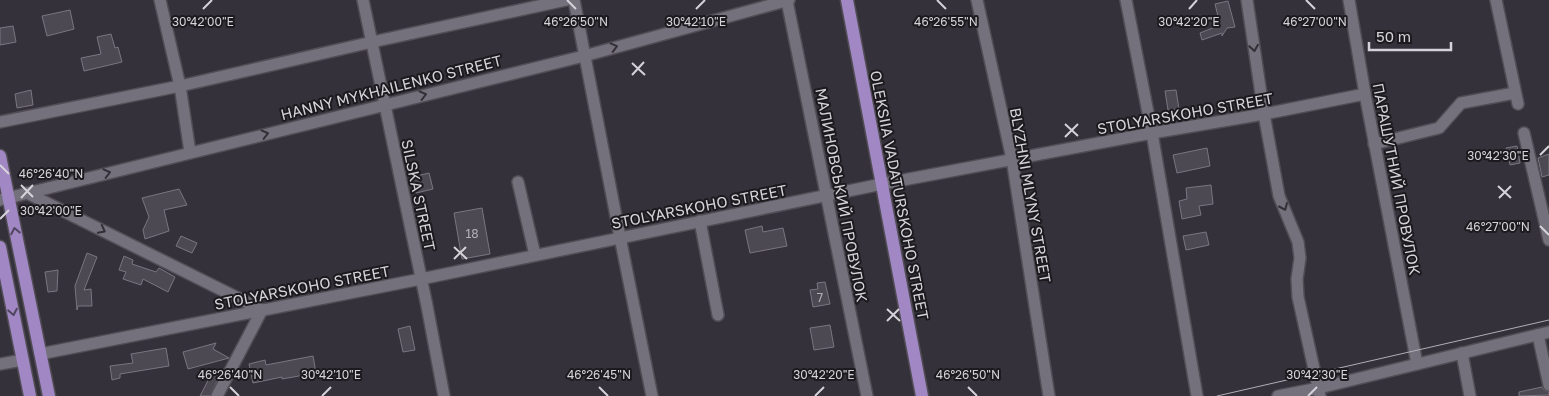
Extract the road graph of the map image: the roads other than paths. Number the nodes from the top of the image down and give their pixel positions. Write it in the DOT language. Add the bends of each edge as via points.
graph roads {
  1 [pos="160,0"];
  2 [pos="363,0"];
  3 [pos="566,0"];
  4 [pos="574,0"];
  5 [pos="788,0"];
  6 [pos="847,0"];
  7 [pos="977,0"];
  8 [pos="1126,0"];
  9 [pos="1247,0"];
  10 [pos="1349,0"];
  11 [pos="1496,0"];
  12 [pos="372,42"];
  13 [pos="584,56"];
  14 [pos="180,86"];
  15 [pos="1365,94"];
  16 [pos="385,104"];
  17 [pos="1264,114"];
  18 [pos="0,122"];
  19 [pos="1152,133"];
  20 [pos="1524,133"];
  21 [pos="1374,144"];
  22 [pos="190,152"];
  23 [pos="0,156"];
  24 [pos="1012,159"];
  25 [pos="518,182"];
  26 [pos="882,184"];
  27 [pos="27,193"];
  28 [pos="827,196"];
  29 [pos="4,199"];
  30 [pos="700,221"];
  31 [pos="620,237"];
  32 [pos="1549,240"];
  33 [pos="0,247"];
  34 [pos="535,255"];
  35 [pos="421,279"];
  36 [pos="262,310"];
  37 [pos="718,315"];
  38 [pos="1544,334"];
  39 [pos="1462,353"];
  40 [pos="40,354"];
  41 [pos="23,360"];
  42 [pos="0,364"];
  43 [pos="1417,364"];
  44 [pos="1549,385"];
  45 [pos="1320,392"];
  46 [pos="30,396"];
  47 [pos="49,396"];
  48 [pos="216,396"];
  49 [pos="444,396"];
  50 [pos="652,396"];
  51 [pos="867,396"];
  52 [pos="922,396"];
  53 [pos="1049,396"];
  54 [pos="1197,396"];
  55 [pos="1278,396"];
  56 [pos="1470,396"];
  1 -- 14 [label="street"];
  2 -- 12 [label="street, SILSKA STREET"];
  3 -- 12 [label="street"];
  4 -- 13 [label="street"];
  13 -- 5 [label="street, HANNY MYKHAILENKO STREET, one-way"];
  5 -- 28 [label="street, МАЛИНОВСЬКИЙ ПРОВУЛОК"];
  6 -- 26 [label="main road, OLEKSIIA VADATURSKOHO STREET"];
  7 -- 24 [label="street, BLYZHNI MLYNY STREET"];
  8 -- 19 [label="street"];
  9 -- 17 [label="street, one-way"];
  10 -- 15 [label="street, ПАРАШУТНИЙ ПРОВУЛОК"];
  11 -- 21 [label="street" via="1517,98 1461,103 1439,128"];
  12 -- 14 [label="street"];
  12 -- 16 [label="street, SILSKA STREET"];
  16 -- 13 [label="street, HANNY MYKHAILENKO STREET, one-way"];
  13 -- 31 [label="street"];
  14 -- 18 [label="street"];
  14 -- 22 [label="street"];
  15 -- 17 [label="street, STOLYARSKOHO STREET"];
  15 -- 21 [label="street, ПАРАШУТНИЙ ПРОВУЛОК"];
  22 -- 16 [label="street, HANNY MYKHAILENKO STREET, one-way"];
  16 -- 35 [label="street, SILSKA STREET"];
  17 -- 19 [label="street, STOLYARSKOHO STREET"];
  17 -- 45 [label="street, one-way" via="1279,196 1298,242 1298,297"];
  19 -- 24 [label="street, STOLYARSKOHO STREET"];
  19 -- 54 [label="street"];
  20 -- 32 [label="street"];
  21 -- 43 [label="street, ПАРАШУТНИЙ ПРОВУЛОК"];
  27 -- 22 [label="street, HANNY MYKHAILENKO STREET, one-way"];
  23 -- 29 [label="main road"];
  24 -- 26 [label="street, STOLYARSKOHO STREET"];
  24 -- 53 [label="street, BLYZHNI MLYNY STREET"];
  25 -- 34 [label="street"];
  26 -- 28 [label="street, STOLYARSKOHO STREET"];
  26 -- 52 [label="main road, OLEKSIIA VADATURSKOHO STREET"];
  27 -- 29 [label="street, HANNY MYKHAILENKO STREET"];
  27 -- 36 [label="street, one-way"];
  28 -- 30 [label="street, STOLYARSKOHO STREET"];
  28 -- 51 [label="street, МАЛИНОВСЬКИЙ ПРОВУЛОК"];
  40 -- 29 [label="main road, one-way"];
  30 -- 31 [label="street, STOLYARSKOHO STREET"];
  30 -- 37 [label="street"];
  31 -- 34 [label="street, STOLYARSKOHO STREET"];
  31 -- 50 [label="street"];
  33 -- 41 [label="main road, one-way"];
  34 -- 35 [label="street, STOLYARSKOHO STREET"];
  35 -- 36 [label="street, STOLYARSKOHO STREET"];
  35 -- 49 [label="street, SILSKA STREET"];
  36 -- 40 [label="street, STOLYARSKOHO STREET"];
  36 -- 48 [label="street"];
  38 -- 39 [label="street"];
  38 -- 44 [label="street"];
  39 -- 43 [label="street"];
  39 -- 56 [label="street"];
  40 -- 47 [label="main road"];
  41 -- 42 [label="street"];
  41 -- 46 [label="main road"];
  43 -- 45 [label="street"];
  45 -- 55 [label="street"];
}
